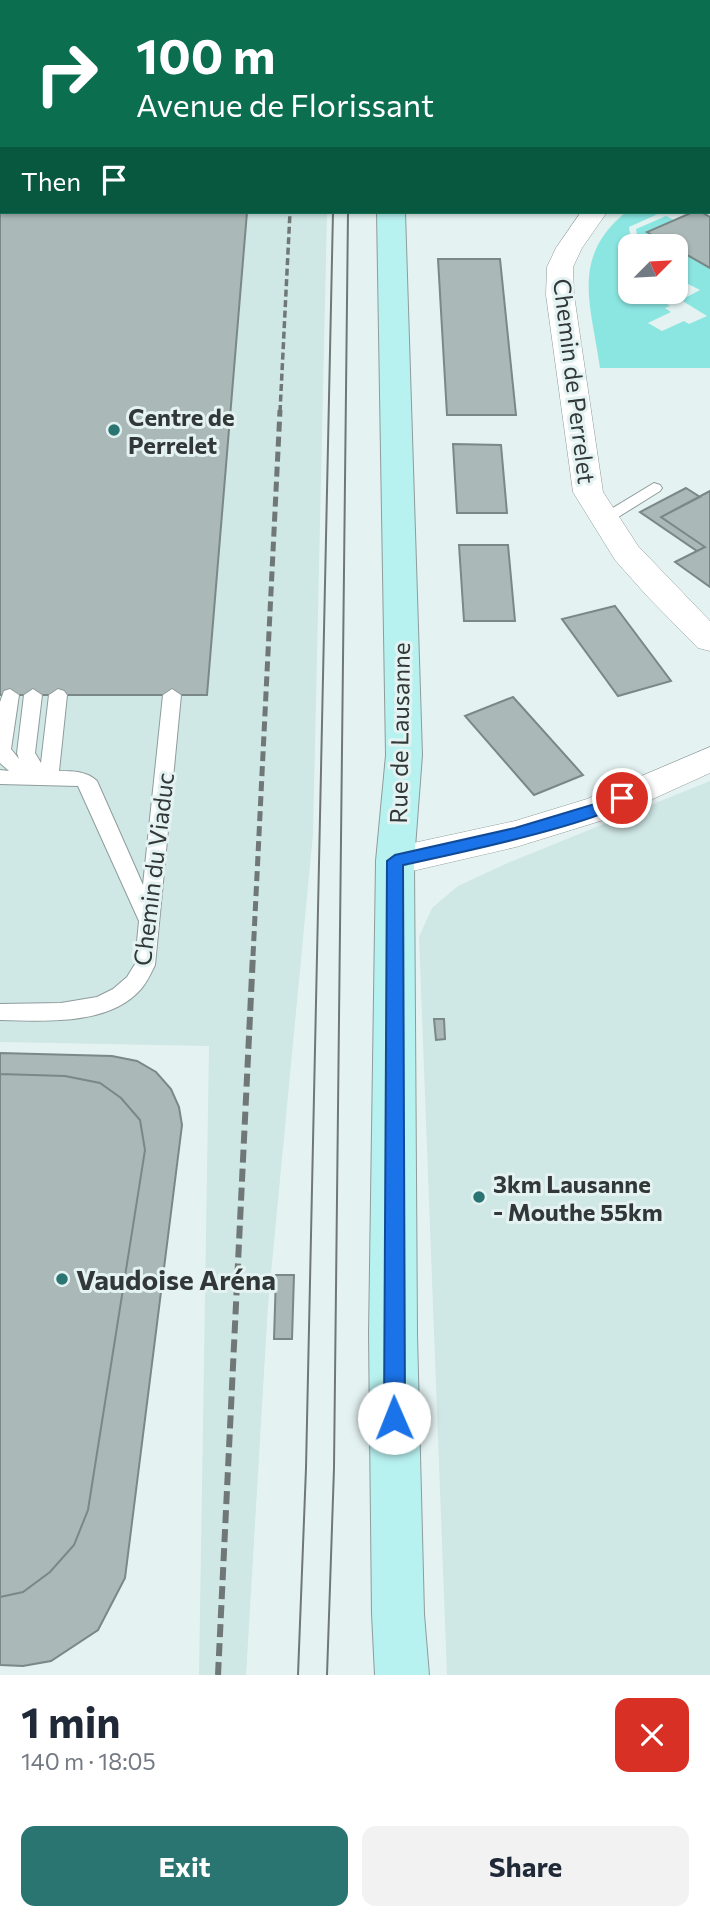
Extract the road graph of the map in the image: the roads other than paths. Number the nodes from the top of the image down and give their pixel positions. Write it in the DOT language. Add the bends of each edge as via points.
graph roads {
  1 [pos="391,214"];
  2 [pos="593,214"];
  3 [pos="654,488"];
  4 [pos="601,520"];
  5 [pos="710,640"];
  6 [pos="10,695"];
  7 [pos="33,695"];
  8 [pos="58,695"];
  9 [pos="172,695"];
  10 [pos="710,760"];
  11 [pos="17,776"];
  12 [pos="395,861"];
  13 [pos="149,921"];
  14 [pos="0,1012"];
  15 [pos="402,1675"];
  1 -- 12 [label="main road, Rue de Lausanne" via="404,755"];
  2 -- 4 [label="street, Chemin de Perrelet" via="560,267 560,295 588,492"];
  3 -- 4 [label="lane"];
  4 -- 5 [label="street, Chemin de Perrelet" via="645,578"];
  6 -- 11 [label="lane" via="2,749"];
  7 -- 11 [label="lane" via="26,753 29,762"];
  8 -- 11 [label="lane"];
  9 -- 13 [label="lane, Chemin du Viaduc"];
  10 -- 12 [label="street" via="600,808 516,834"];
  11 -- 13 [label="lane" via="82,779 90,786"];
  12 -- 15 [label="main road, Rue de Lausanne" via="393,1334"];
  13 -- 14 [label="lane, Chemin du Viaduc" via="145,965 123,994 77,1010"];
}
